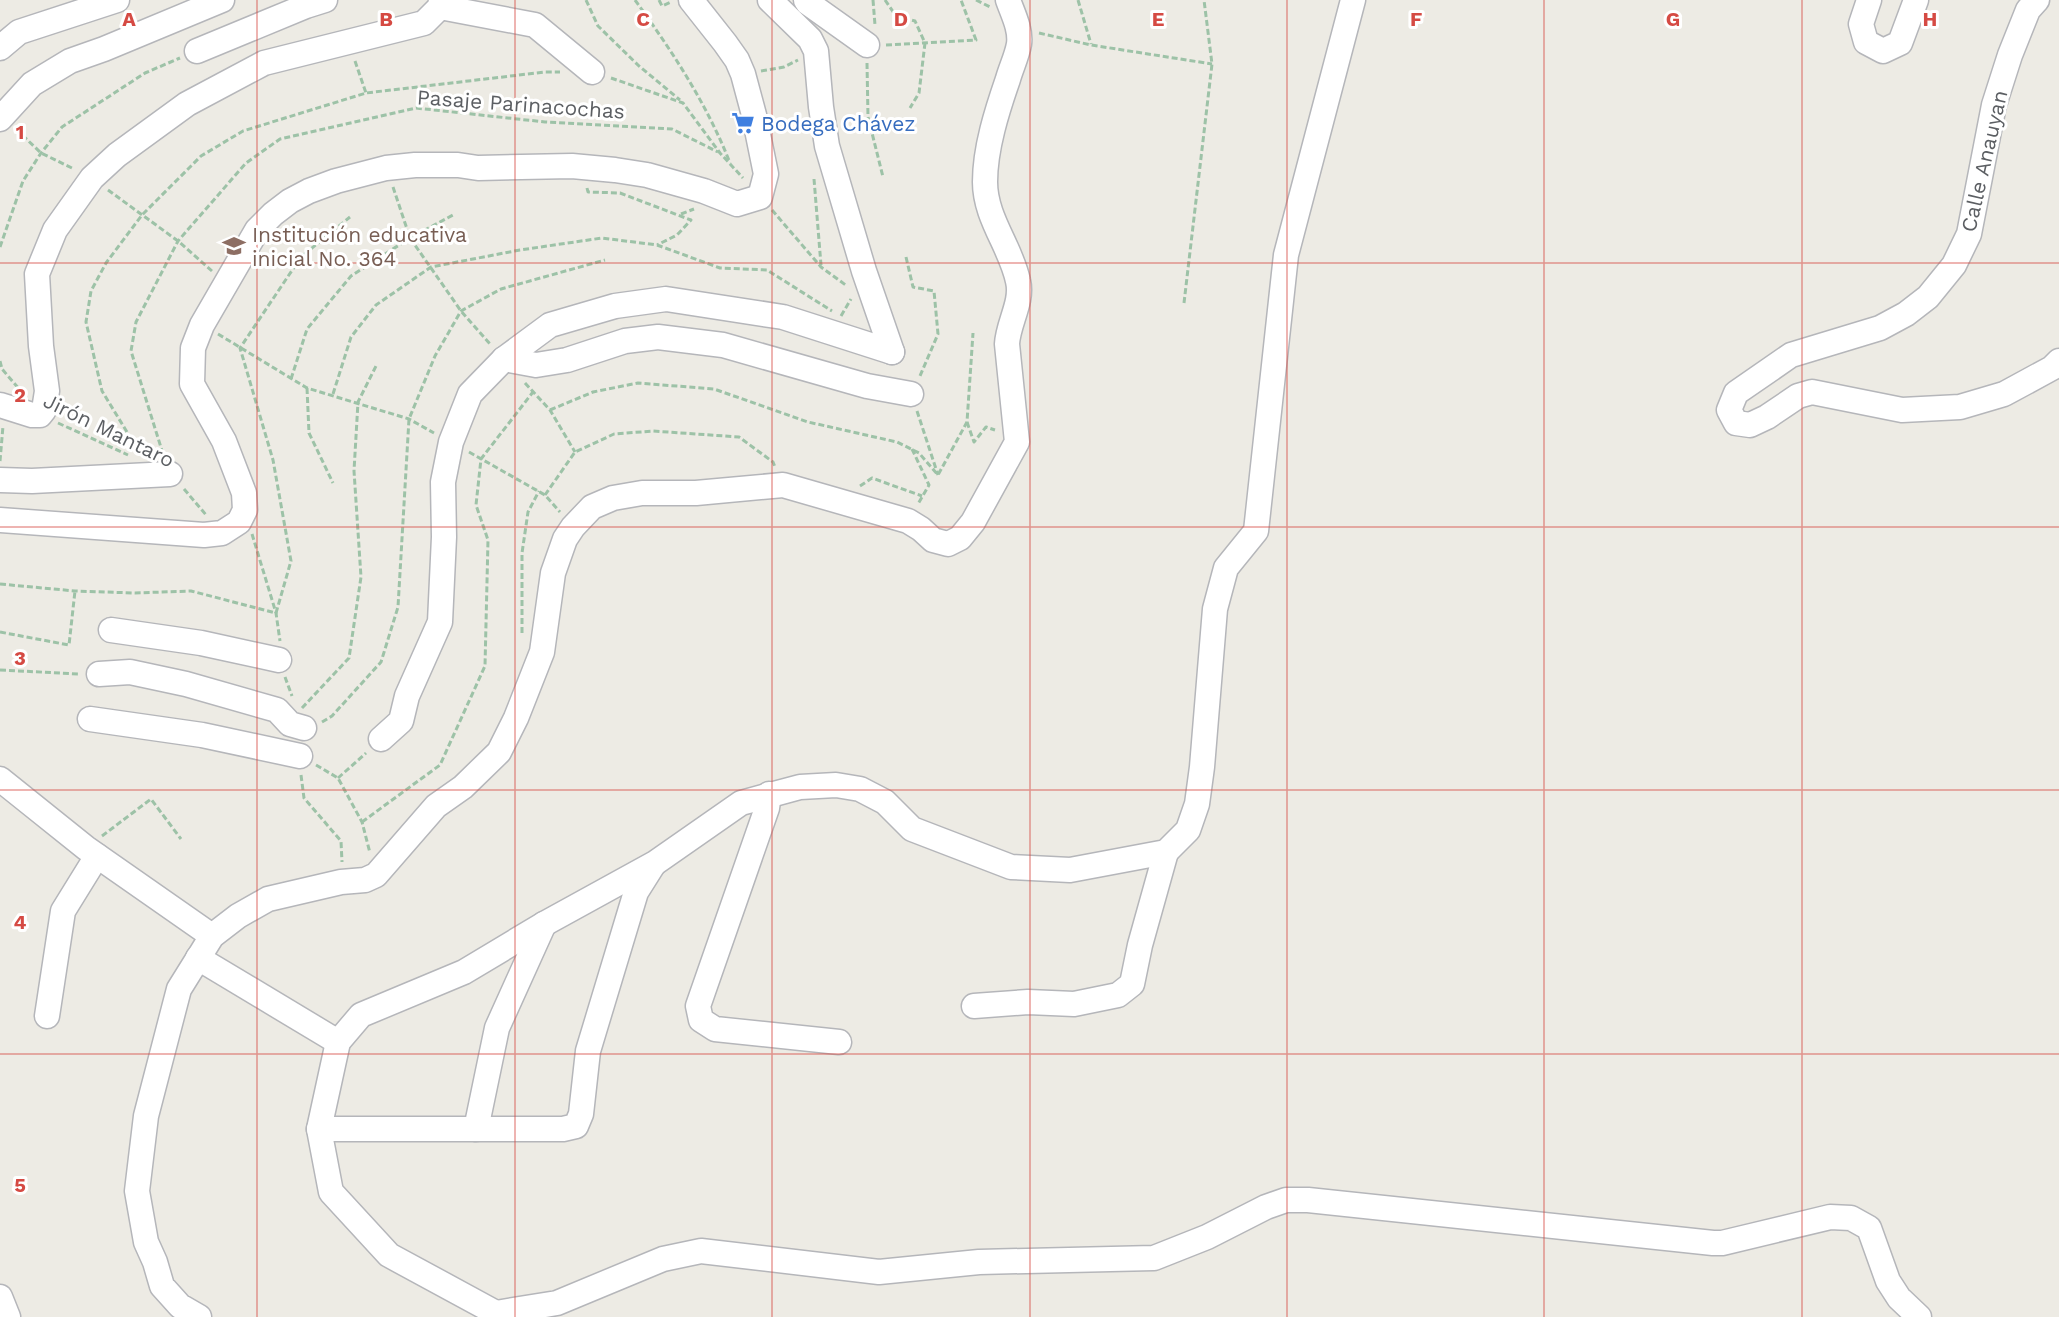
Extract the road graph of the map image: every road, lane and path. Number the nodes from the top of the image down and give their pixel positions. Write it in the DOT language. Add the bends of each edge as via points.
graph roads {
  1 [pos="117,0"];
  2 [pos="222,0"];
  3 [pos="325,0"];
  4 [pos="586,0"];
  5 [pos="635,0"];
  6 [pos="659,0"];
  7 [pos="675,0"];
  8 [pos="691,0"];
  9 [pos="770,0"];
  10 [pos="806,0"];
  11 [pos="873,0"];
  12 [pos="885,0"];
  13 [pos="961,0"];
  14 [pos="976,0"];
  15 [pos="1078,0"];
  16 [pos="1204,0"];
  17 [pos="1353,0"];
  18 [pos="1869,0"];
  19 [pos="1916,0"];
  20 [pos="2037,0"];
  21 [pos="440,4"];
  22 [pos="1000,4"];
  23 [pos="1018,29"];
  24 [pos="871,40"];
  25 [pos="348,41"];
  26 [pos="924,43"];
  27 [pos="892,44"];
  28 [pos="1091,45"];
  29 [pos="0,48"];
  30 [pos="197,51"];
  31 [pos="1212,64"];
  32 [pos="592,72"];
  33 [pos="366,93"];
  34 [pos="683,103"];
  35 [pos="910,108"];
  36 [pos="1,117"];
  37 [pos="41,153"];
  38 [pos="720,153"];
  39 [pos="730,164"];
  40 [pos="386,168"];
  41 [pos="883,177"];
  42 [pos="92,178"];
  43 [pos="585,182"];
  44 [pos="760,197"];
  45 [pos="453,215"];
  46 [pos="410,238"];
  47 [pos="178,241"];
  48 [pos="657,245"];
  49 [pos="0,247"];
  50 [pos="906,257"];
  51 [pos="431,267"];
  52 [pos="226,284"];
  53 [pos="1184,303"];
  54 [pos="202,325"];
  55 [pos="973,333"];
  56 [pos="504,359"];
  57 [pos="2059,361"];
  58 [pos="376,366"];
  59 [pos="291,378"];
  60 [pos="307,388"];
  61 [pos="533,392"];
  62 [pos="333,394"];
  63 [pos="911,394"];
  64 [pos="358,402"];
  65 [pos="2,405"];
  66 [pos="550,410"];
  67 [pos="40,415"];
  68 [pos="967,422"];
  69 [pos="1017,439"];
  70 [pos="451,442"];
  71 [pos="912,449"];
  72 [pos="575,452"];
  73 [pos="481,459"];
  74 [pos="0,461"];
  75 [pos="170,474"];
  76 [pos="938,475"];
  77 [pos="0,480"];
  78 [pos="333,483"];
  79 [pos="783,485"];
  80 [pos="538,491"];
  81 [pos="545,495"];
  82 [pos="922,496"];
  83 [pos="837,500"];
  84 [pos="0,520"];
  85 [pos="908,521"];
  86 [pos="573,527"];
  87 [pos="222,533"];
  88 [pos="75,591"];
  89 [pos="111,630"];
  90 [pos="0,632"];
  91 [pos="522,633"];
  92 [pos="279,660"];
  93 [pos="0,670"];
  94 [pos="99,674"];
  95 [pos="90,719"];
  96 [pos="301,721"];
  97 [pos="381,739"];
  98 [pos="300,756"];
  99 [pos="0,778"];
  100 [pos="338,778"];
  101 [pos="769,794"];
  102 [pos="362,822"];
  103 [pos="182,839"];
  104 [pos="91,852"];
  105 [pos="1166,852"];
  106 [pos="655,863"];
  107 [pos="376,875"];
  108 [pos="544,924"];
  109 [pos="212,936"];
  110 [pos="198,958"];
  111 [pos="974,1006"];
  112 [pos="47,1016"];
  113 [pos="338,1042"];
  114 [pos="839,1042"];
  115 [pos="319,1129"];
  116 [pos="476,1129"];
  117 [pos="0,1297"];
  118 [pos="8,1317"];
  119 [pos="199,1317"];
  120 [pos="1918,1317"];
  1 -- 29 [label="street" via="20,32"];
  2 -- 36 [label="street" via="70,61 32,84"];
  3 -- 30 [label="street"];
  4 -- 34 [label="path" via="598,26"];
  5 -- 39 [label="path" via="672,52 717,130"];
  6 -- 7 [label="path" via="662,6"];
  8 -- 44 [label="street" via="737,60 743,74 766,174"];
  9 -- 56 [label="street" via="810,39 816,51 827,146 892,352 783,317 666,299 615,306 550,325"];
  10 -- 24 [label="street"];
  11 -- 24 [label="path"];
  12 -- 26 [label="path" via="896,16 915,21"];
  13 -- 26 [label="path" via="976,40"];
  14 -- 22 [label="path"];
  15 -- 28 [label="path"];
  16 -- 31 [label="path"];
  17 -- 105 [label="street" via="1286,255 1256,531 1226,568 1215,609 1197,804 1188,830"];
  18 -- 19 [label="street" via="1861,24 1866,42 1883,51 1900,43"];
  20 -- 57 [label="street, Calle Anauyan" via="2028,10 1994,105 1969,234 1954,265 1928,297 1906,314 1880,328 1791,355 1736,393 1729,411 1736,423 1750,426 1798,396 1812,392 1902,410 1960,407 2004,394"];
  21 -- 25 [label="street" via="424,23"];
  21 -- 32 [label="street" via="535,25"];
  22 -- 23 [label="street"];
  23 -- 28 [label="path"];
  23 -- 69 [label="street" via="1019,44 999,105 985,183 991,212 1020,292 1007,344"];
  24 -- 41 [label="path" via="868,117"];
  25 -- 33 [label="path"];
  25 -- 42 [label="street" via="264,63 235,78 187,104"];
  26 -- 27 [label="path"];
  26 -- 35 [label="path" via="919,93"];
  28 -- 31 [label="path"];
  30 -- 37 [label="path" via="145,73 62,127"];
  31 -- 53 [label="path"];
  32 -- 34 [label="path"];
  34 -- 38 [label="path"];
  36 -- 37 [label="path"];
  37 -- 42 [label="path"];
  37 -- 49 [label="path" via="23,181"];
  38 -- 39 [label="path"];
  38 -- 47 [label="path, Pasaje Parinacochas" via="672,129 545,122 416,108 280,139 246,163"];
  39 -- 44 [label="path"];
  40 -- 44 [label="street" via="573,166 647,175 737,204"];
  40 -- 46 [label="path"];
  40 -- 52 [label="street" via="336,181 290,201 257,230"];
  42 -- 47 [label="path"];
  42 -- 67 [label="street" via="55,231 37,274 47,391"];
  43 -- 48 [label="path" via="588,192 620,193 691,220 677,235"];
  44 -- 48 [label="path" via="821,267 856,291 841,316 767,270 720,268"];
  45 -- 46 [label="path"];
  46 -- 51 [label="path"];
  46 -- 59 [label="path" via="351,276 307,329"];
  47 -- 52 [label="path"];
  47 -- 75 [label="path, Pasaje Parinacochas" via="136,322 131,351"];
  48 -- 51 [label="path" via="602,238"];
  50 -- 63 [label="path" via="913,287 934,291 938,334"];
  51 -- 56 [label="path" via="461,311"];
  51 -- 62 [label="path" via="376,305 351,337"];
  52 -- 54 [label="street"];
  54 -- 59 [label="path"];
  54 -- 87 [label="street" via="193,348 192,384 224,441 244,493 245,510 239,522"];
  55 -- 68 [label="path"];
  56 -- 61 [label="path"];
  56 -- 63 [label="street" via="536,365 567,360 625,341 658,337 723,345 867,386"];
  56 -- 70 [label="street" via="470,394"];
  58 -- 64 [label="path"];
  59 -- 60 [label="path"];
  60 -- 62 [label="path"];
  60 -- 78 [label="path" via="309,433"];
  61 -- 66 [label="path"];
  61 -- 73 [label="path"];
  62 -- 64 [label="path"];
  63 -- 76 [label="path"];
  64 -- 70 [label="path" via="409,419"];
  64 -- 96 [label="path" via="354,471 361,577 349,658"];
  65 -- 67 [label="street" via="32,416"];
  65 -- 74 [label="path"];
  66 -- 71 [label="path" via="593,392 638,383 714,389 808,422 897,442"];
  66 -- 72 [label="path"];
  67 -- 75 [label="path, Jirón Mantaro"];
  68 -- 69 [label="path" via="974,442 986,427"];
  68 -- 76 [label="path"];
  69 -- 85 [label="street" via="973,522 960,538 948,544 933,540"];
  70 -- 73 [label="path"];
  70 -- 97 [label="street" via="443,482 440,622 407,696 401,721"];
  71 -- 76 [label="path"];
  71 -- 82 [label="path" via="929,485"];
  72 -- 79 [label="path" via="614,434 653,431 739,437 773,462"];
  72 -- 81 [label="path"];
  73 -- 80 [label="path"];
  73 -- 102 [label="path" via="476,505 488,540 485,666 440,765"];
  75 -- 77 [label="street"];
  75 -- 87 [label="path, Jirón Mantaro"];
  79 -- 83 [label="street"];
  79 -- 86 [label="street" via="613,498 592,507"];
  80 -- 81 [label="path"];
  80 -- 91 [label="path" via="528,512 522,553"];
  81 -- 86 [label="path"];
  82 -- 83 [label="path" via="872,478"];
  82 -- 85 [label="path"];
  83 -- 85 [label="street"];
  84 -- 87 [label="street" via="204,535"];
  86 -- 107 [label="street" via="554,573 542,652 499,752 463,788 436,806"];
  88 -- 90 [label="path" via="69,645"];
  89 -- 92 [label="street" via="201,643"];
  93 -- 94 [label="path"];
  94 -- 96 [label="street" via="130,672 196,686 277,710 290,724"];
  95 -- 98 [label="street" via="202,735"];
  97 -- 100 [label="path"];
  98 -- 100 [label="path"];
  99 -- 104 [label="street"];
  100 -- 102 [label="path"];
  101 -- 105 [label="street" via="836,785 860,789 885,802 912,830 1011,867 1070,870"];
  101 -- 106 [label="street" via="741,803"];
  101 -- 114 [label="street" via="698,1006 701,1020 715,1029"];
  102 -- 107 [label="path"];
  103 -- 104 [label="path" via="151,799"];
  104 -- 109 [label="street"];
  104 -- 112 [label="street" via="63,911"];
  105 -- 111 [label="street" via="1132,984 1118,995 1074,1004"];
  106 -- 108 [label="street"];
  106 -- 116 [label="street" via="636,892 598,1017 588,1051 581,1114 576,1126"];
  107 -- 109 [label="street" via="268,899"];
  108 -- 113 [label="street" via="464,972 362,1015"];
  108 -- 116 [label="street" via="496,1028"];
  109 -- 110 [label="street"];
  110 -- 113 [label="street"];
  110 -- 119 [label="street" via="179,989 161,1054 146,1116 137,1191 146,1242 162,1286 180,1306"];
  113 -- 115 [label="street"];
  115 -- 116 [label="street"];
  115 -- 120 [label="street" via="330,1192 389,1255 496,1313 557,1303 663,1259 701,1251 879,1272 979,1262 1154,1258 1266,1207 1286,1200 1308,1200 1713,1243 1830,1217 1851,1218 1869,1228 1888,1281"];
  117 -- 118 [label="street"];
}
